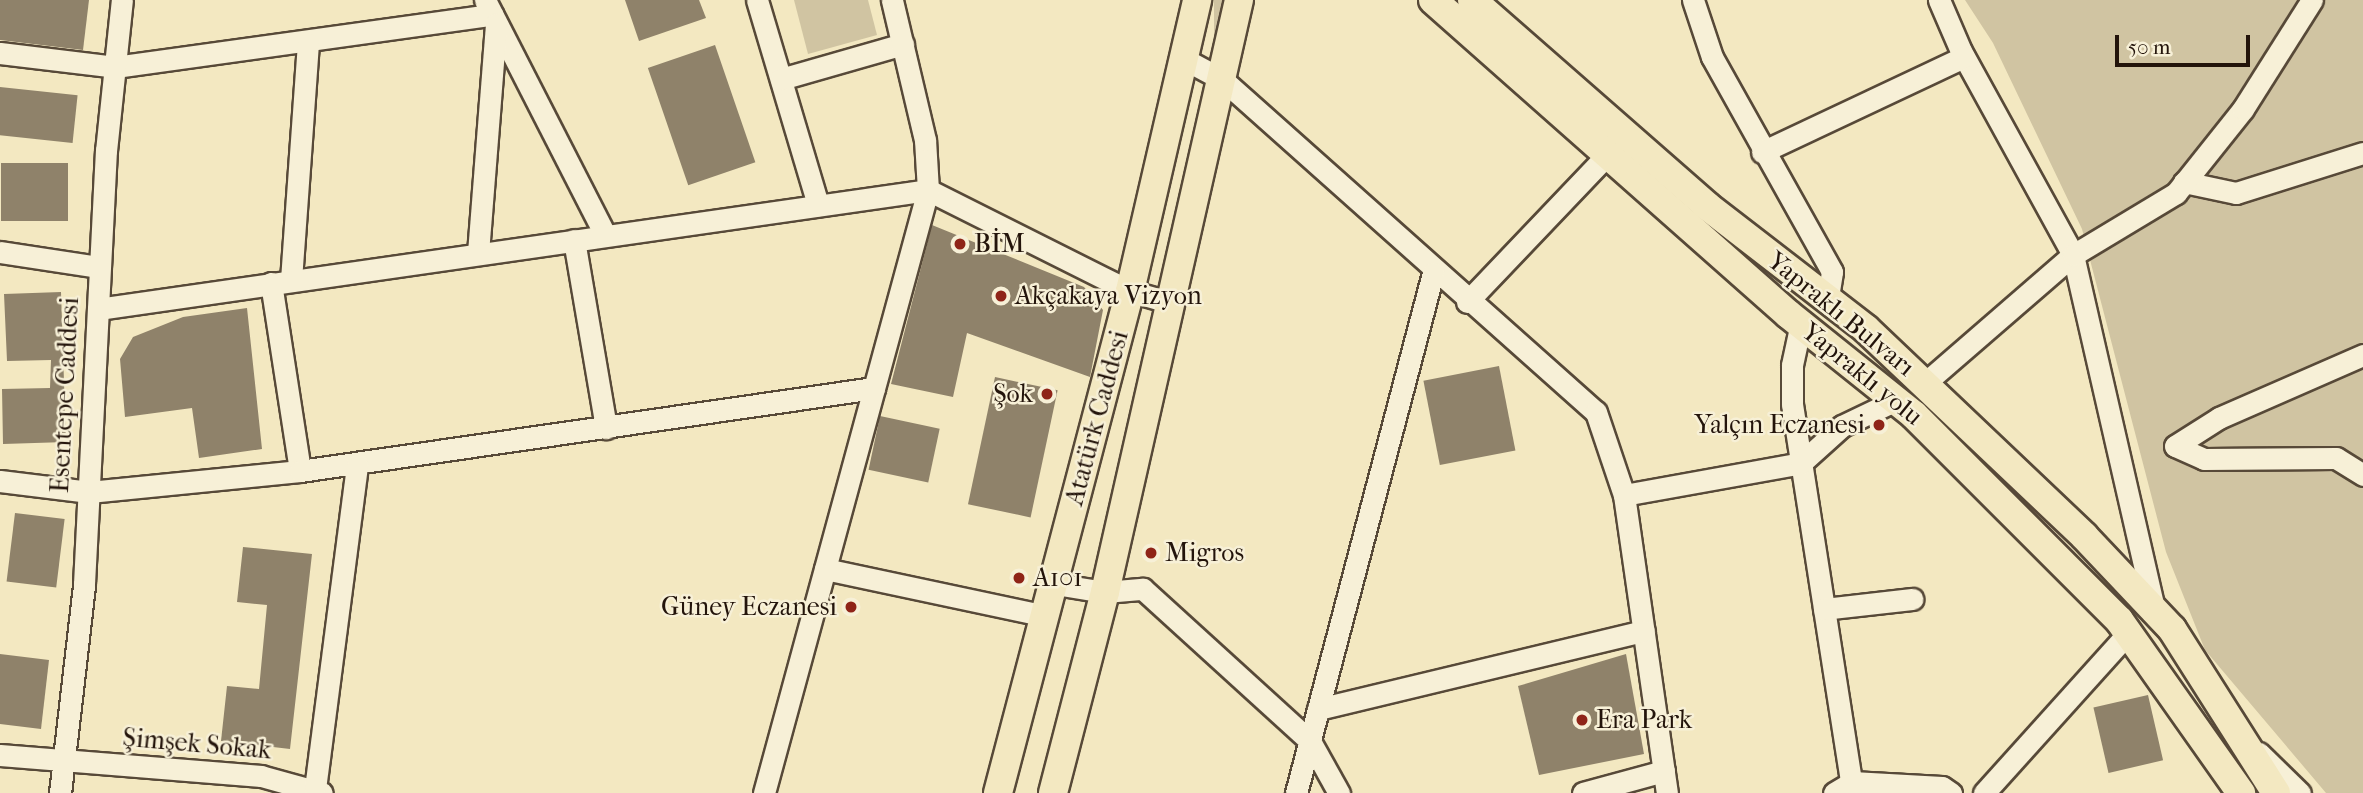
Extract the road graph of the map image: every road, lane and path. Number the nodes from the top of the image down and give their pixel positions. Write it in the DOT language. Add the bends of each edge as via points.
graph roads {
  1 [pos="122,0"];
  2 [pos="757,0"];
  3 [pos="892,0"];
  4 [pos="1197,0"];
  5 [pos="1239,0"];
  6 [pos="1252,0"];
  7 [pos="1433,0"];
  8 [pos="1472,0"];
  9 [pos="1693,0"];
  10 [pos="1939,0"];
  11 [pos="2312,0"];
  12 [pos="491,12"];
  13 [pos="1233,30"];
  14 [pos="309,44"];
  15 [pos="903,44"];
  16 [pos="0,53"];
  17 [pos="1964,57"];
  18 [pos="1184,59"];
  19 [pos="115,66"];
  20 [pos="780,79"];
  21 [pos="1223,80"];
  22 [pos="1762,152"];
  23 [pos="2363,153"];
  24 [pos="1607,155"];
  25 [pos="2184,182"];
  26 [pos="928,190"];
  27 [pos="818,205"];
  28 [pos="605,235"];
  29 [pos="574,240"];
  30 [pos="0,252"];
  31 [pos="478,253"];
  32 [pos="2073,255"];
  33 [pos="99,267"];
  34 [pos="1433,273"];
  35 [pos="281,281"];
  36 [pos="1130,291"];
  37 [pos="1823,295"];
  38 [pos="1467,302"];
  39 [pos="1172,303"];
  40 [pos="98,309"];
  41 [pos="1800,323"];
  42 [pos="2363,355"];
  43 [pos="1925,383"];
  44 [pos="874,388"];
  45 [pos="1898,399"];
  46 [pos="606,428"];
  47 [pos="1801,463"];
  48 [pos="357,465"];
  49 [pos="300,471"];
  50 [pos="2363,475"];
  51 [pos="0,481"];
  52 [pos="89,492"];
  53 [pos="1624,495"];
  54 [pos="825,569"];
  55 [pos="1055,584"];
  56 [pos="1105,592"];
  57 [pos="1912,598"];
  58 [pos="2152,605"];
  59 [pos="1824,609"];
  60 [pos="1046,616"];
  61 [pos="1644,631"];
  62 [pos="2129,632"];
  63 [pos="1318,709"];
  64 [pos="2237,731"];
  65 [pos="1310,741"];
  66 [pos="0,755"];
  67 [pos="65,761"];
  68 [pos="1664,771"];
  69 [pos="1846,789"];
  70 [pos="319,791"];
  71 [pos="60,793"];
  72 [pos="764,793"];
  73 [pos="998,793"];
  74 [pos="1053,793"];
  75 [pos="1296,793"];
  76 [pos="1339,793"];
  77 [pos="1583,793"];
  78 [pos="1667,793"];
  79 [pos="1951,793"];
  80 [pos="1984,793"];
  81 [pos="2241,793"];
  82 [pos="2276,793"];
  83 [pos="2300,793"];
  1 -- 19 [label="street, Esentepe Caddesi"];
  2 -- 20 [label="street"];
  3 -- 15 [label="street"];
  4 -- 18 [label="main road, Atatürk Caddesi"];
  5 -- 13 [label="main road, Atatürk Caddesi"];
  6 -- 13 [label="main road"];
  7 -- 24 [label="main road, Yapraklı yolu"];
  8 -- 37 [label="main road, Yapraklı Bulvarı" via="1707,206"];
  9 -- 22 [label="street" via="1712,57"];
  10 -- 17 [label="street"];
  11 -- 25 [label="street" via="2243,109"];
  12 -- 14 [label="street"];
  12 -- 28 [label="street"];
  12 -- 31 [label="street"];
  13 -- 21 [label="main road, Atatürk Caddesi"];
  14 -- 19 [label="street"];
  14 -- 35 [label="street"];
  15 -- 20 [label="street"];
  15 -- 26 [label="street" via="925,140"];
  16 -- 19 [label="street"];
  17 -- 22 [label="street"];
  17 -- 32 [label="street"];
  18 -- 21 [label="street"];
  18 -- 36 [label="main road, Atatürk Caddesi"];
  19 -- 33 [label="street, Esentepe Caddesi"];
  20 -- 27 [label="street"];
  21 -- 34 [label="street"];
  21 -- 39 [label="main road, Atatürk Caddesi"];
  22 -- 37 [label="street" via="1832,272"];
  23 -- 25 [label="street" via="2236,193"];
  24 -- 38 [label="street"];
  24 -- 41 [label="main road, Yapraklı yolu"];
  25 -- 32 [label="street"];
  26 -- 27 [label="street"];
  26 -- 36 [label="street"];
  26 -- 44 [label="street"];
  27 -- 28 [label="street"];
  28 -- 29 [label="street"];
  29 -- 31 [label="street"];
  29 -- 46 [label="street"];
  30 -- 33 [label="street"];
  31 -- 35 [label="street"];
  32 -- 43 [label="street"];
  32 -- 58 [label="street"];
  33 -- 40 [label="street, Esentepe Caddesi"];
  34 -- 38 [label="street"];
  34 -- 63 [label="street"];
  35 -- 40 [label="street"];
  35 -- 49 [label="street"];
  36 -- 39 [label="street"];
  36 -- 55 [label="main road, Atatürk Caddesi"];
  37 -- 41 [label="main road"];
  37 -- 43 [label="main road, Yapraklı Bulvarı"];
  38 -- 53 [label="street" via="1596,412"];
  39 -- 56 [label="main road, Atatürk Caddesi"];
  40 -- 52 [label="street, Esentepe Caddesi"];
  41 -- 45 [label="main road, Yapraklı yolu"];
  41 -- 47 [label="street" via="1792,378"];
  42 -- 50 [label="street" via="2219,418 2175,446 2204,460 2336,458"];
  43 -- 58 [label="main road, Yapraklı Bulvarı"];
  44 -- 46 [label="street"];
  44 -- 54 [label="street"];
  45 -- 47 [label="street" via="1842,426"];
  45 -- 62 [label="main road, Yapraklı yolu"];
  46 -- 48 [label="street"];
  47 -- 53 [label="street"];
  47 -- 59 [label="street"];
  48 -- 49 [label="street"];
  48 -- 70 [label="street"];
  49 -- 52 [label="street"];
  51 -- 52 [label="street"];
  52 -- 67 [label="street, Esentepe Caddesi"];
  53 -- 61 [label="street"];
  54 -- 60 [label="street"];
  54 -- 72 [label="street"];
  55 -- 56 [label="street"];
  55 -- 60 [label="main road, Atatürk Caddesi"];
  56 -- 65 [label="street" via="1143,589"];
  56 -- 74 [label="main road, Atatürk Caddesi"];
  57 -- 59 [label="street"];
  58 -- 64 [label="main road, Yapraklı Bulvarı"];
  59 -- 69 [label="street"];
  60 -- 73 [label="main road, Atatürk Caddesi"];
  61 -- 63 [label="street"];
  61 -- 68 [label="street"];
  62 -- 80 [label="street"];
  62 -- 81 [label="main road, Yapraklı yolu"];
  63 -- 65 [label="street"];
  64 -- 82 [label="main road, Yapraklı Bulvarı"];
  64 -- 83 [label="street"];
  65 -- 75 [label="street"];
  65 -- 76 [label="street"];
  66 -- 67 [label="street, Şimşek Sokak"];
  67 -- 70 [label="street, Şimşek Sokak" via="261,776"];
  67 -- 71 [label="street, Esentepe Caddesi"];
  68 -- 77 [label="street"];
  68 -- 78 [label="street"];
  69 -- 79 [label="street" via="1942,787"];
}
